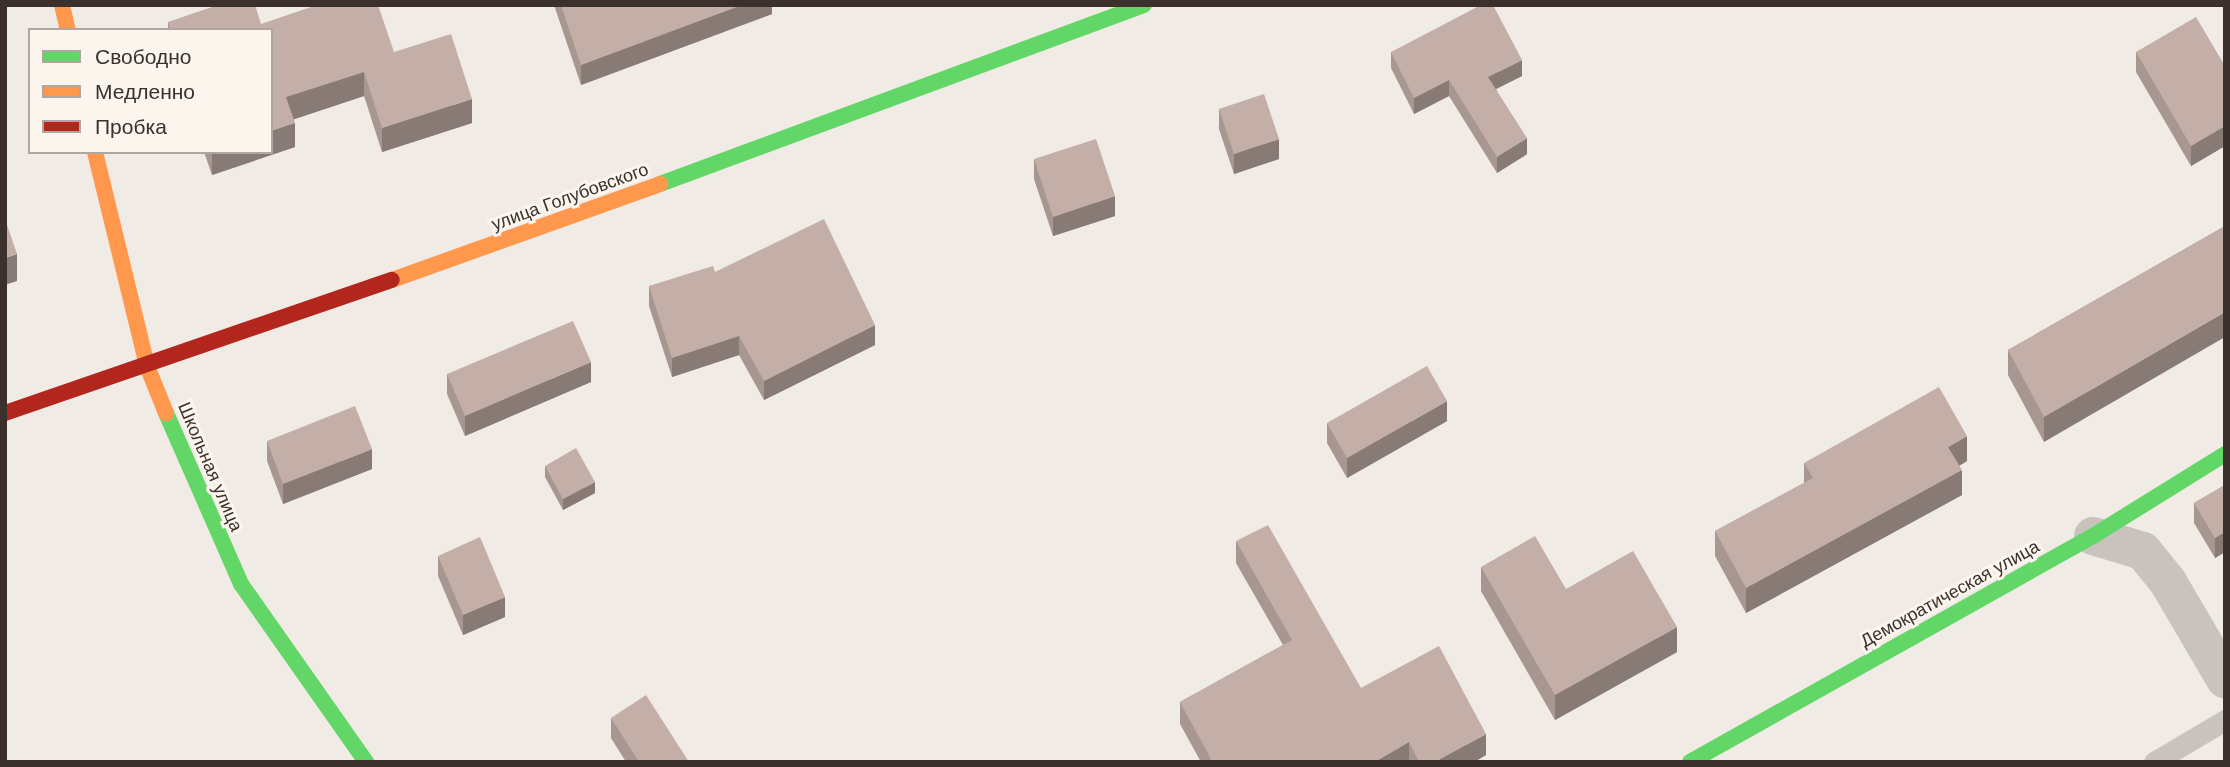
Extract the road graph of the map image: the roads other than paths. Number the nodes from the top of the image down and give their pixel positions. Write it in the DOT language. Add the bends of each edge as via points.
graph roads {
  1 [pos="62,5"];
  2 [pos="1144,5"];
  3 [pos="68,28"];
  4 [pos="95,154"];
  5 [pos="147,366"];
  6 [pos="5,413"];
  7 [pos="2225,454"];
  8 [pos="2093,536"];
  9 [pos="2225,679"];
  10 [pos="2225,720"];
  11 [pos="366,762"];
  12 [pos="1690,762"];
  13 [pos="2154,762"];
  1 -- 3 [label="street"];
  2 -- 5 [label="street, улица Голубовского" via="533,231"];
  4 -- 5 [label="street, Школьная улица"];
  5 -- 6 [label="street, улица Голубовского"];
  5 -- 11 [label="street, Школьная улица" via="241,584"];
  7 -- 8 [label="street, Демократическая улица"];
  8 -- 9 [label="street" via="2143,551 2168,582"];
  8 -- 12 [label="street, Демократическая улица"];
  10 -- 13 [label="lane"];
}
